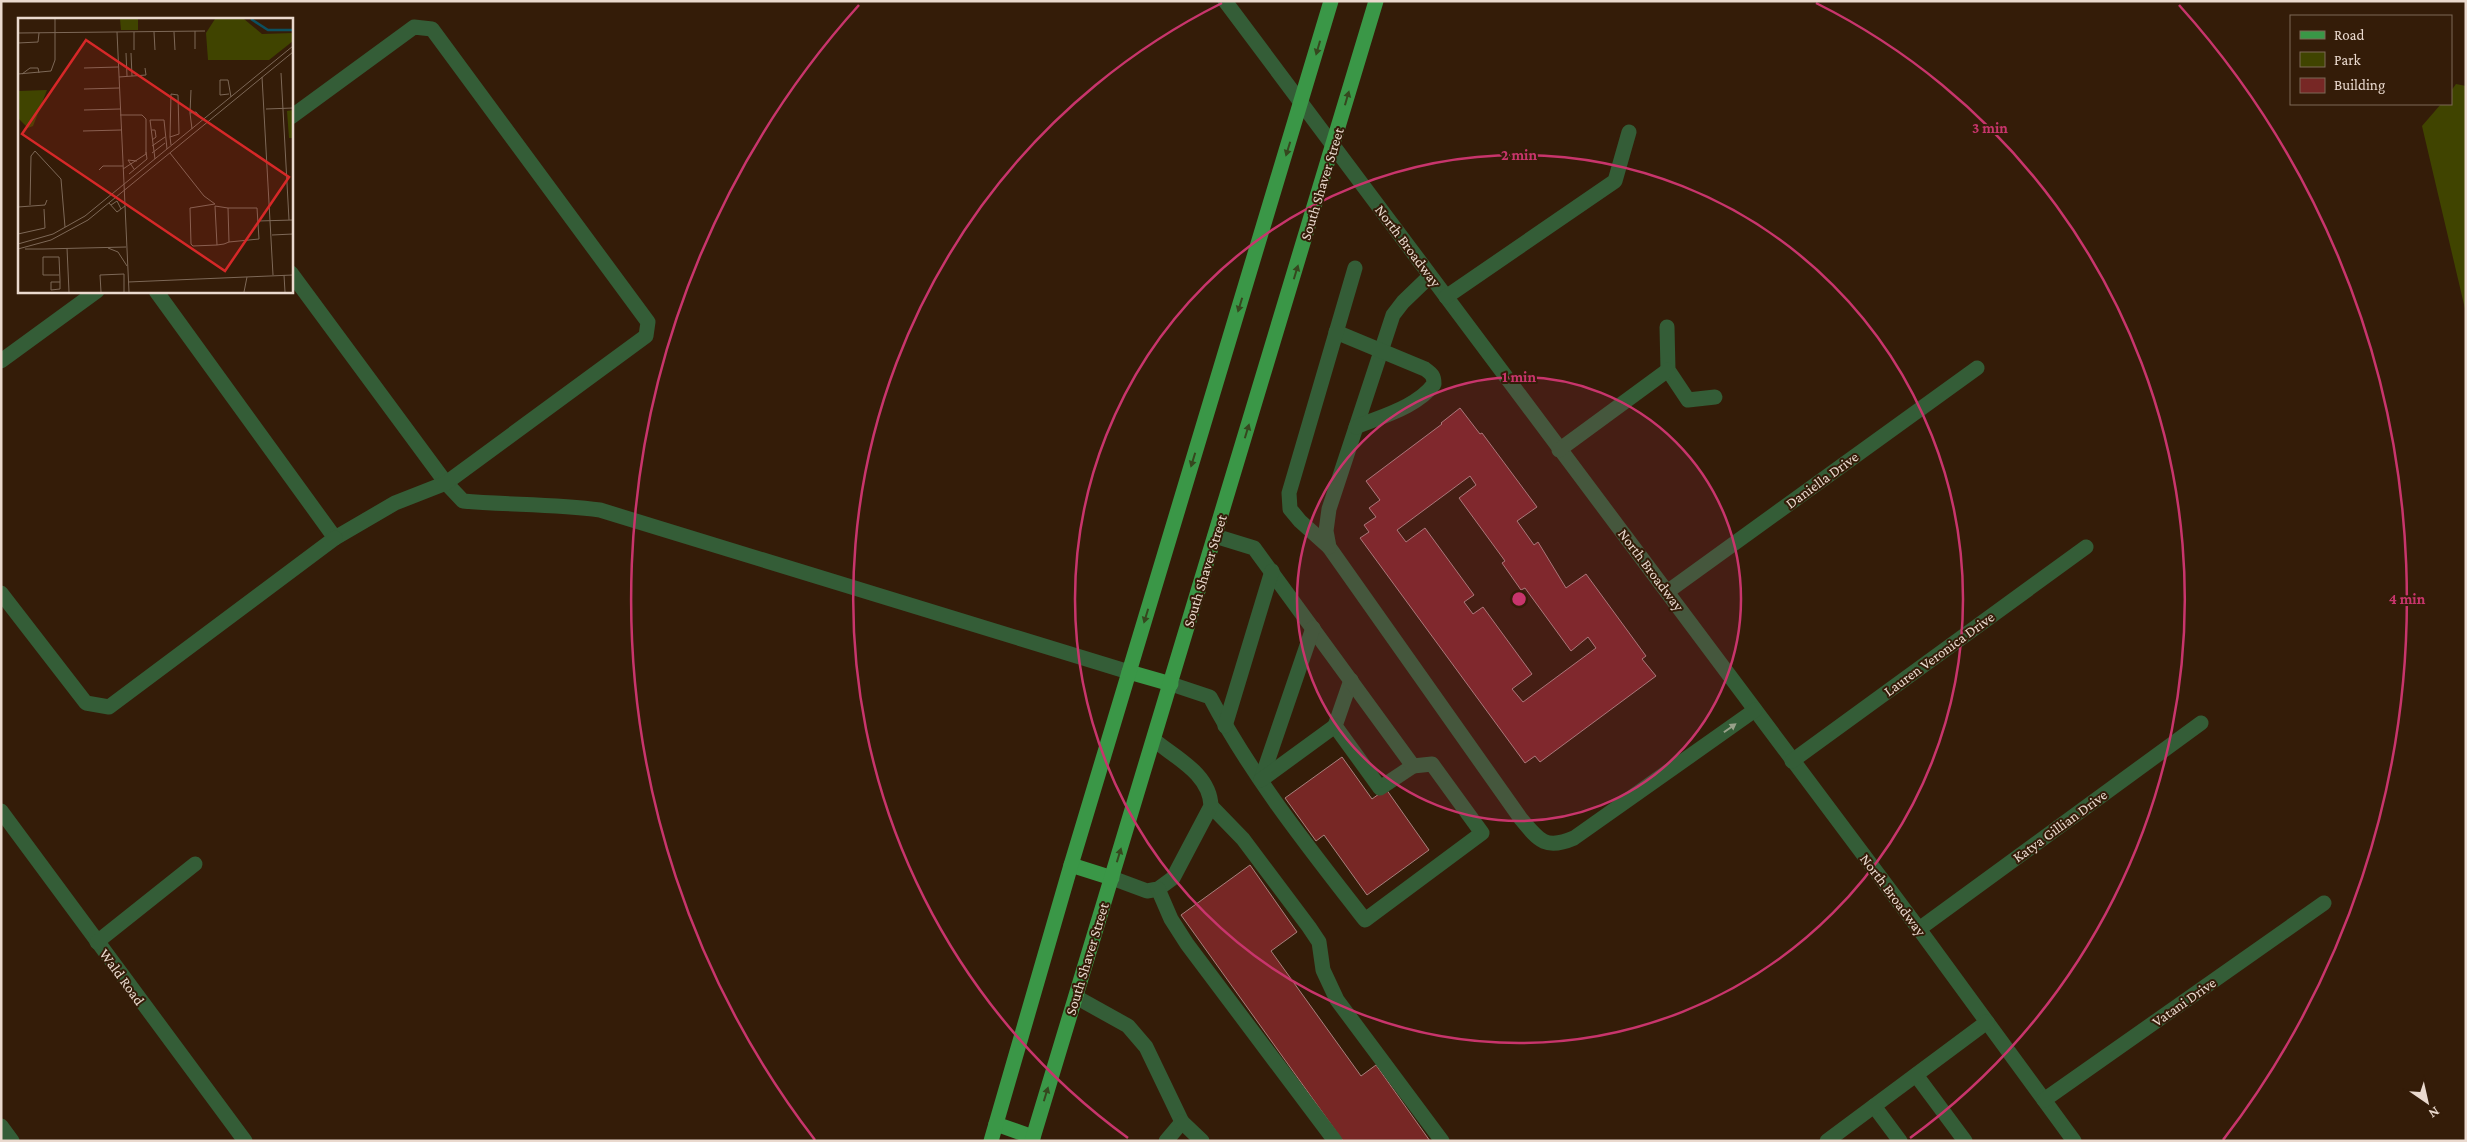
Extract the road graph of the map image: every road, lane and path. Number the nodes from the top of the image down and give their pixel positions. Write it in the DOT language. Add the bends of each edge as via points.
graph roads {
  1 [pos="1225,1"];
  2 [pos="1331,1"];
  3 [pos="1376,1"];
  4 [pos="1302,102"];
  5 [pos="292,116"];
  6 [pos="1629,132"];
  7 [pos="1334,145"];
  8 [pos="1355,268"];
  9 [pos="292,274"];
  10 [pos="1430,276"];
  11 [pos="96,292"];
  12 [pos="157,292"];
  13 [pos="1446,297"];
  14 [pos="1666,327"];
  15 [pos="1336,332"];
  16 [pos="1381,352"];
  17 [pos="1,360"];
  18 [pos="1977,368"];
  19 [pos="1668,370"];
  20 [pos="1715,397"];
  21 [pos="1356,427"];
  22 [pos="1559,450"];
  23 [pos="446,483"];
  24 [pos="1216,536"];
  25 [pos="335,538"];
  26 [pos="1329,547"];
  27 [pos="2086,547"];
  28 [pos="1272,571"];
  29 [pos="1667,592"];
  30 [pos="4,601"];
  31 [pos="1313,628"];
  32 [pos="1129,672"];
  33 [pos="1351,680"];
  34 [pos="1171,684"];
  35 [pos="1756,710"];
  36 [pos="2201,723"];
  37 [pos="1225,726"];
  38 [pos="1335,726"];
  39 [pos="1154,740"];
  40 [pos="1792,761"];
  41 [pos="1413,766"];
  42 [pos="1261,780"];
  43 [pos="1211,806"];
  44 [pos="1,811"];
  45 [pos="195,864"];
  46 [pos="1071,865"];
  47 [pos="1112,878"];
  48 [pos="1158,889"];
  49 [pos="2324,904"];
  50 [pos="1919,929"];
  51 [pos="97,942"];
  52 [pos="1076,997"];
  53 [pos="1987,1022"];
  54 [pos="1916,1075"];
  55 [pos="2044,1100"];
  56 [pos="1874,1106"];
  57 [pos="1182,1122"];
  58 [pos="996,1124"];
  59 [pos="1,1126"];
  60 [pos="1037,1140"];
  61 [pos="12,1141"];
  62 [pos="245,1141"];
  63 [pos="991,1141"];
  64 [pos="1166,1141"];
  65 [pos="1202,1141"];
  66 [pos="1335,1141"];
  67 [pos="1442,1141"];
  68 [pos="1827,1141"];
  69 [pos="1900,1141"];
  70 [pos="1965,1141"];
  71 [pos="2074,1141"];
  1 -- 4 [label="street, North Broadway"];
  2 -- 4 [label="main road, one-way"];
  7 -- 3 [label="main road, South Shaver Street, one-way"];
  4 -- 7 [label="street, North Broadway"];
  4 -- 32 [label="main road, one-way"];
  5 -- 23 [label="street" via="414,27 432,30 648,322 646,336"];
  6 -- 13 [label="street" via="1615,181"];
  7 -- 10 [label="street, North Broadway"];
  24 -- 7 [label="main road, South Shaver Street, one-way"];
  8 -- 15 [label="street"];
  9 -- 23 [label="street"];
  10 -- 13 [label="street, North Broadway"];
  10 -- 16 [label="street" via="1393,316"];
  11 -- 17 [label="street"];
  12 -- 25 [label="street"];
  13 -- 22 [label="street, North Broadway"];
  14 -- 19 [label="street"];
  15 -- 16 [label="street"];
  15 -- 26 [label="street" via="1289,493 1290,509"];
  16 -- 21 [label="street"];
  16 -- 21 [label="street" via="1425,369 1432,374 1434,384 1417,400"];
  18 -- 29 [label="street, Daniella Drive"];
  19 -- 20 [label="street" via="1688,400"];
  19 -- 22 [label="street"];
  21 -- 26 [label="street" via="1329,508 1326,531"];
  22 -- 29 [label="street, North Broadway"];
  23 -- 25 [label="street" via="395,502"];
  23 -- 32 [label="street" via="463,501 562,504 600,510"];
  24 -- 28 [label="street" via="1254,548"];
  24 -- 34 [label="main road, South Shaver Street"];
  25 -- 30 [label="street" via="108,707 86,703"];
  26 -- 35 [label="street, one-way" via="1521,819 1545,843 1558,845 1574,838"];
  27 -- 40 [label="street, Lauren Veronica Drive"];
  28 -- 31 [label="street"];
  28 -- 37 [label="street"];
  29 -- 35 [label="street, North Broadway"];
  31 -- 33 [label="street"];
  31 -- 42 [label="street"];
  32 -- 34 [label="main road"];
  32 -- 46 [label="main road"];
  33 -- 38 [label="street"];
  33 -- 41 [label="street"];
  34 -- 37 [label="street" via="1210,697"];
  34 -- 39 [label="main road, South Shaver Street"];
  35 -- 40 [label="street, North Broadway"];
  36 -- 50 [label="street, Katya Gillian Drive"];
  37 -- 42 [label="street"];
  38 -- 41 [label="street" via="1380,788"];
  38 -- 42 [label="street"];
  39 -- 43 [label="street" via="1198,774 1211,792"];
  47 -- 39 [label="main road, South Shaver Street, one-way"];
  40 -- 50 [label="street, North Broadway"];
  41 -- 42 [label="street" via="1432,764 1482,833 1365,920"];
  43 -- 48 [label="street" via="1173,878"];
  43 -- 67 [label="street" via="1243,839 1319,942 1323,970 1337,1000"];
  44 -- 51 [label="street, Wald Road"];
  45 -- 51 [label="street"];
  46 -- 47 [label="main road"];
  46 -- 58 [label="main road"];
  47 -- 48 [label="street" via="1147,891"];
  47 -- 52 [label="main road, South Shaver Street"];
  48 -- 66 [label="street" via="1170,919 1186,944"];
  49 -- 55 [label="street, Vatani Drive"];
  50 -- 53 [label="street, North Broadway"];
  51 -- 62 [label="street, Wald Road"];
  52 -- 57 [label="street" via="1128,1026 1146,1047"];
  60 -- 52 [label="main road, South Shaver Street, one-way"];
  53 -- 54 [label="street"];
  53 -- 55 [label="street, North Broadway"];
  54 -- 56 [label="street"];
  54 -- 70 [label="street"];
  55 -- 71 [label="street, North Broadway"];
  56 -- 68 [label="street"];
  56 -- 69 [label="street"];
  57 -- 64 [label="street"];
  57 -- 65 [label="street"];
  58 -- 60 [label="main road"];
  58 -- 63 [label="main road"];
  59 -- 61 [label="street"];
}
